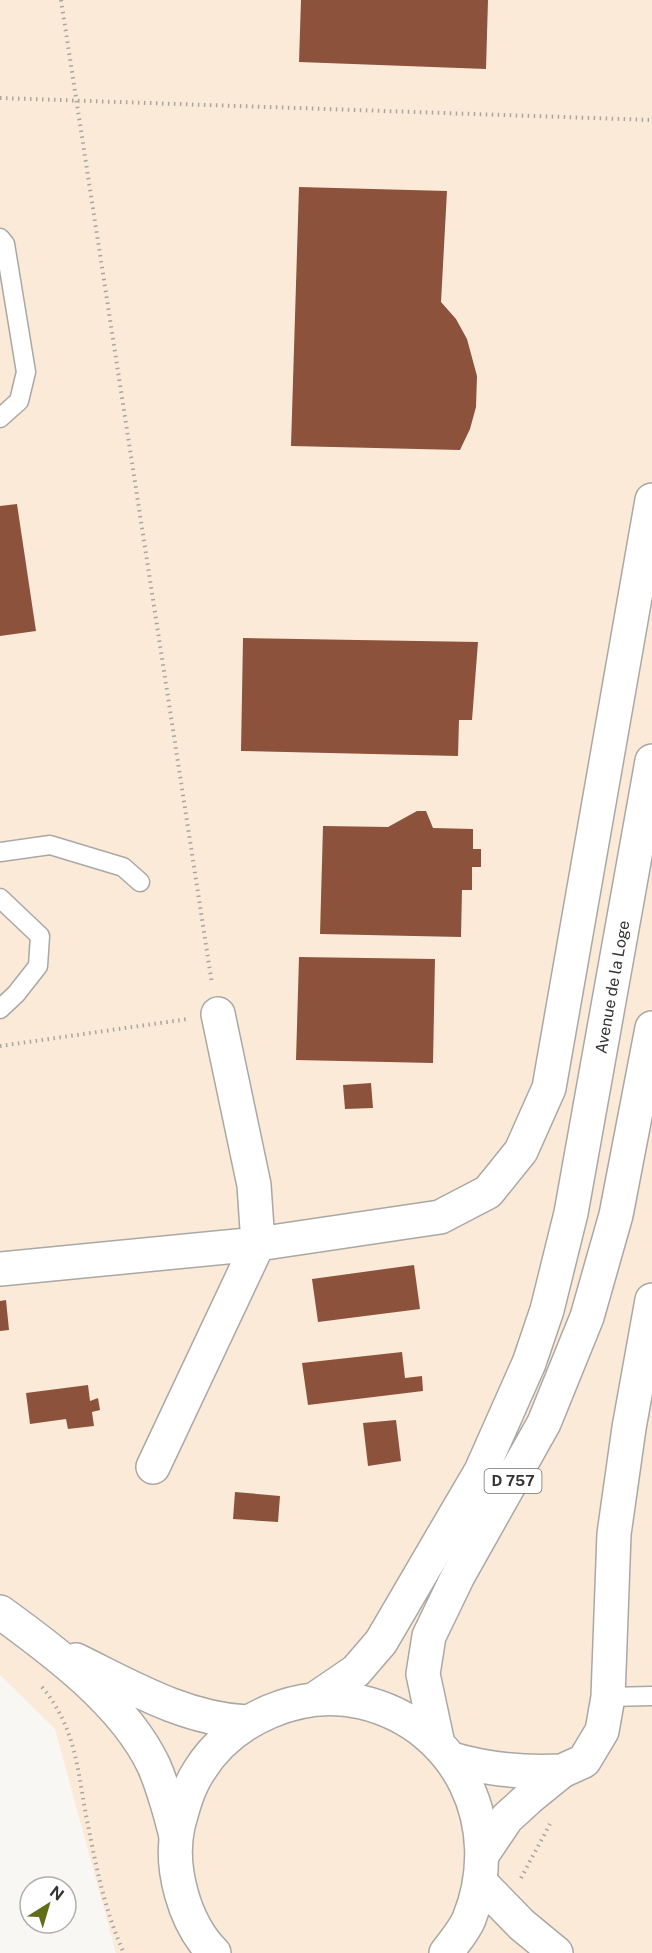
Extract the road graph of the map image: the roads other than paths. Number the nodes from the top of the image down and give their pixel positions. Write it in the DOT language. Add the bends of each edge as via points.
graph roads {
  1 [pos="0,238"];
  2 [pos="0,418"];
  3 [pos="652,500"];
  4 [pos="652,761"];
  5 [pos="0,852"];
  6 [pos="140,882"];
  7 [pos="0,898"];
  8 [pos="8,994"];
  9 [pos="0,1009"];
  10 [pos="218,1014"];
  11 [pos="652,1028"];
  12 [pos="258,1245"];
  13 [pos="0,1269"];
  14 [pos="652,1300"];
  15 [pos="153,1467"];
  16 [pos="0,1612"];
  17 [pos="48,1647"];
  18 [pos="652,1696"];
  19 [pos="608,1697"];
  20 [pos="315,1699"];
  21 [pos="247,1722"];
  22 [pos="445,1751"];
  23 [pos="562,1771"];
  24 [pos="176,1836"];
  25 [pos="482,1867"];
  26 [pos="214,1953"];
  27 [pos="446,1953"];
  28 [pos="555,1953"];
  1 -- 2 [label="lane" via="5,244 26,372 19,401"];
  3 -- 12 [label="street" via="549,1088 521,1150 488,1192 440,1217"];
  4 -- 20 [label="street, Avenue de la Loge / D 757" via="571,1213 547,1310 529,1363 481,1471 381,1642 356,1671"];
  5 -- 6 [label="lane" via="50,845 123,867"];
  7 -- 8 [label="lane" via="40,936 38,966"];
  8 -- 9 [label="lane"];
  10 -- 12 [label="street" via="254,1185"];
  11 -- 22 [label="street, D 757" via="616,1215 587,1317 567,1371 527,1456 458,1576 429,1636 423,1674"];
  12 -- 13 [label="street"];
  12 -- 15 [label="street"];
  14 -- 19 [label="street" via="614,1534"];
  16 -- 17 [label="street"];
  17 -- 21 [label="street" via="189,1713"];
  17 -- 24 [label="street" via="138,1738 164,1792"];
  18 -- 19 [label="lane"];
  19 -- 23 [label="street" via="602,1731 594,1747 584,1761"];
  20 -- 21 [label="street" via="280,1707"];
  20 -- 22 [label="street" via="360,1702 402,1717"];
  21 -- 24 [label="street" via="220,1744 199,1771 184,1802"];
  22 -- 23 [label="street" via="494,1770"];
  22 -- 25 [label="street" via="475,1803"];
  23 -- 25 [label="street" via="507,1818"];
  24 -- 26 [label="street" via="177,1876 189,1914"];
  25 -- 27 [label="street" via="468,1921"];
  25 -- 28 [label="street" via="522,1925"];
}
